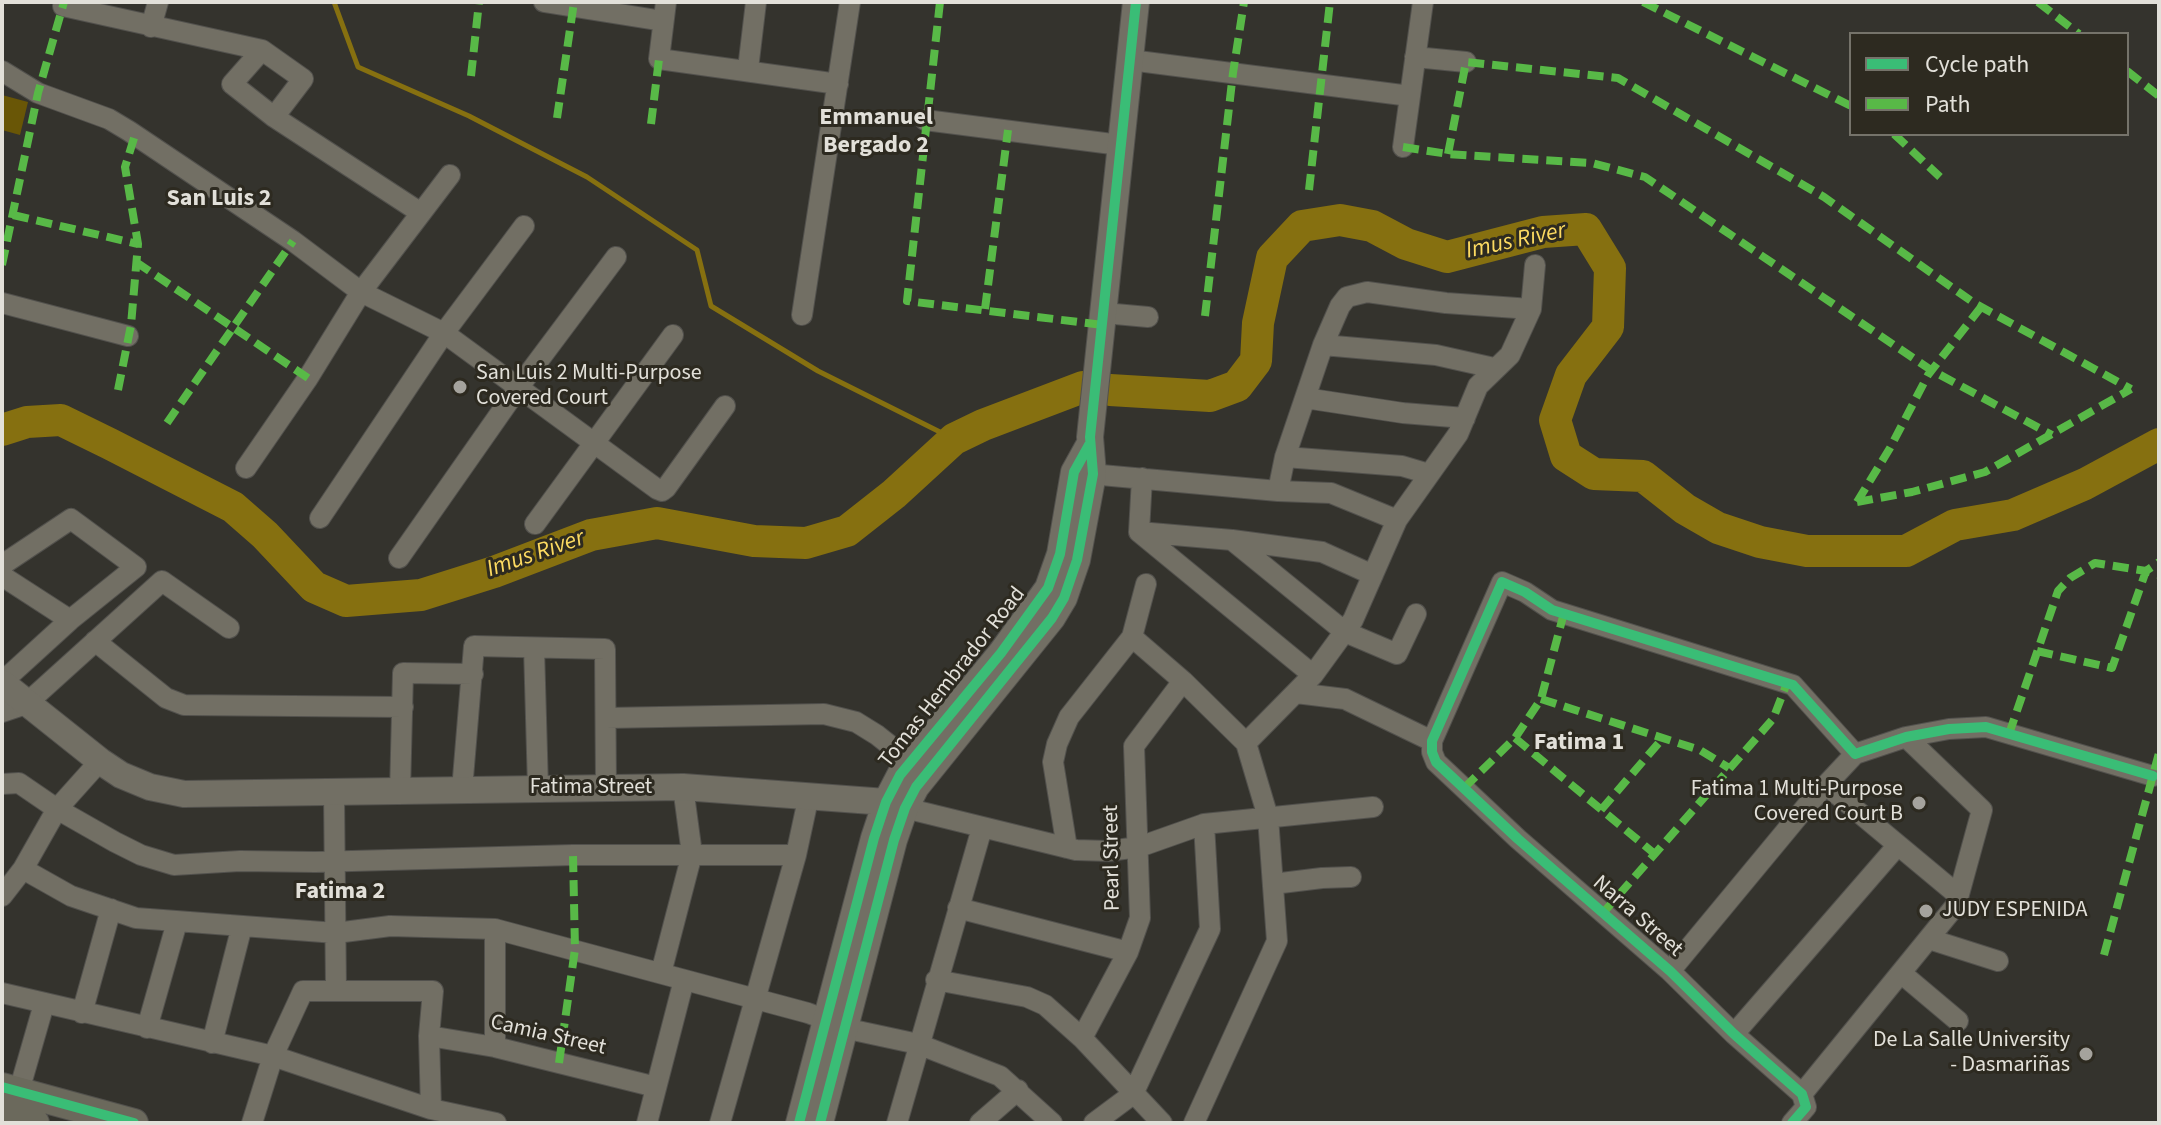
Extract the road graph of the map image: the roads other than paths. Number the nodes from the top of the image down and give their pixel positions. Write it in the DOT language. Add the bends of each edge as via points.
graph roads {
  1 [pos="158,2"];
  2 [pos="544,2"];
  3 [pos="756,2"];
  4 [pos="850,2"];
  5 [pos="1136,2"];
  6 [pos="1423,2"];
  7 [pos="63,6"];
  8 [pos="665,12"];
  9 [pos="151,27"];
  10 [pos="262,50"];
  11 [pos="1415,57"];
  12 [pos="1130,60"];
  13 [pos="1466,62"];
  14 [pos="748,69"];
  15 [pos="2,71"];
  16 [pos="838,84"];
  17 [pos="1410,96"];
  18 [pos="274,117"];
  19 [pos="925,120"];
  20 [pos="1120,145"];
  21 [pos="1403,147"];
  22 [pos="450,175"];
  23 [pos="421,213"];
  24 [pos="524,226"];
  25 [pos="616,257"];
  26 [pos="1535,265"];
  27 [pos="361,292"];
  28 [pos="2,303"];
  29 [pos="1531,309"];
  30 [pos="1104,313"];
  31 [pos="802,315"];
  32 [pos="1148,317"];
  33 [pos="444,333"];
  34 [pos="673,335"];
  35 [pos="128,336"];
  36 [pos="1323,345"];
  37 [pos="1494,368"];
  38 [pos="518,388"];
  39 [pos="1305,398"];
  40 [pos="725,406"];
  41 [pos="1465,418"];
  42 [pos="595,444"];
  43 [pos="1285,457"];
  44 [pos="246,468"];
  45 [pos="1083,473"];
  46 [pos="1429,474"];
  47 [pos="1142,478"];
  48 [pos="1278,491"];
  49 [pos="320,518"];
  50 [pos="1397,520"];
  51 [pos="535,524"];
  52 [pos="1139,532"];
  53 [pos="1232,540"];
  54 [pos="399,558"];
  55 [pos="2,565"];
  56 [pos="1373,575"];
  57 [pos="2,576"];
  58 [pos="1146,584"];
  59 [pos="1416,614"];
  60 [pos="70,620"];
  61 [pos="229,628"];
  62 [pos="1345,632"];
  63 [pos="1132,637"];
  64 [pos="95,641"];
  65 [pos="534,648"];
  66 [pos="473,674"];
  67 [pos="1313,675"];
  68 [pos="1183,681"];
  69 [pos="2,682"];
  70 [pos="1296,693"];
  71 [pos="403,707"];
  72 [pos="14,708"];
  73 [pos="606,718"];
  74 [pos="1906,737"];
  75 [pos="1432,741"];
  76 [pos="1246,743"];
  77 [pos="1855,754"];
  78 [pos="100,761"];
  79 [pos="911,762"];
  80 [pos="2153,776"];
  81 [pos="2,784"];
  82 [pos="1826,785"];
  83 [pos="683,787"];
  84 [pos="538,788"];
  85 [pos="606,788"];
  86 [pos="462,790"];
  87 [pos="334,793"];
  88 [pos="400,793"];
  89 [pos="809,795"];
  90 [pos="896,805"];
  91 [pos="1373,807"];
  92 [pos="57,809"];
  93 [pos="1268,817"];
  94 [pos="1204,824"];
  95 [pos="982,828"];
  96 [pos="1898,845"];
  97 [pos="1139,847"];
  98 [pos="1067,848"];
  99 [pos="692,854"];
  100 [pos="796,855"];
  101 [pos="333,862"];
  102 [pos="23,869"];
  103 [pos="1351,877"];
  104 [pos="1273,884"];
  105 [pos="1958,895"];
  106 [pos="2,896"];
  107 [pos="958,908"];
  108 [pos="111,909"];
  109 [pos="177,922"];
  110 [pos="242,926"];
  111 [pos="495,929"];
  112 [pos="336,933"];
  113 [pos="1929,939"];
  114 [pos="1128,952"];
  115 [pos="1998,961"];
  116 [pos="1670,971"];
  117 [pos="661,973"];
  118 [pos="1901,973"];
  119 [pos="684,980"];
  120 [pos="936,980"];
  121 [pos="336,991"];
  122 [pos="2,993"];
  123 [pos="755,999"];
  124 [pos="44,1004"];
  125 [pos="82,1013"];
  126 [pos="1958,1021"];
  127 [pos="836,1023"];
  128 [pos="147,1028"];
  129 [pos="1734,1034"];
  130 [pos="429,1036"];
  131 [pos="1082,1038"];
  132 [pos="212,1043"];
  133 [pos="918,1044"];
  134 [pos="495,1047"];
  135 [pos="273,1056"];
  136 [pos="656,1087"];
  137 [pos="10,1089"];
  138 [pos="1018,1090"];
  139 [pos="1133,1094"];
  140 [pos="1802,1094"];
  141 [pos="431,1109"];
  142 [pos="2,1114"];
  143 [pos="35,1123"];
  144 [pos="134,1123"];
  145 [pos="252,1123"];
  146 [pos="496,1123"];
  147 [pos="647,1123"];
  148 [pos="720,1123"];
  149 [pos="799,1123"];
  150 [pos="820,1123"];
  151 [pos="897,1123"];
  152 [pos="980,1123"];
  153 [pos="1052,1123"];
  154 [pos="1094,1123"];
  155 [pos="1162,1123"];
  156 [pos="1194,1123"];
  157 [pos="1792,1123"];
  1 -- 9 [label="street"];
  2 -- 8 [label="street"];
  3 -- 14 [label="street"];
  4 -- 16 [label="street"];
  5 -- 12 [label="street, Tomas Hembrador Road"];
  6 -- 11 [label="street"];
  7 -- 9 [label="street"];
  8 -- 14 [label="street" via="659,59"];
  9 -- 10 [label="street"];
  10 -- 18 [label="street" via="303,79"];
  10 -- 18 [label="street" via="232,84"];
  11 -- 13 [label="street"];
  11 -- 17 [label="street"];
  12 -- 17 [label="street"];
  12 -- 20 [label="street, Tomas Hembrador Road"];
  14 -- 16 [label="street"];
  15 -- 27 [label="street" via="38,93 129,131"];
  16 -- 31 [label="street"];
  17 -- 21 [label="street"];
  18 -- 23 [label="street"];
  19 -- 20 [label="street"];
  20 -- 30 [label="street, Tomas Hembrador Road"];
  22 -- 23 [label="street"];
  23 -- 27 [label="street"];
  24 -- 33 [label="street"];
  25 -- 38 [label="street"];
  26 -- 29 [label="street"];
  27 -- 33 [label="street"];
  27 -- 44 [label="street"];
  28 -- 35 [label="street"];
  29 -- 36 [label="street" via="1367,292 1347,297"];
  29 -- 37 [label="street" via="1510,355"];
  30 -- 32 [label="street"];
  30 -- 45 [label="street, Tomas Hembrador Road"];
  33 -- 38 [label="street"];
  33 -- 49 [label="street"];
  34 -- 42 [label="street"];
  36 -- 37 [label="street" via="1436,355"];
  36 -- 39 [label="street"];
  37 -- 41 [label="street" via="1478,386"];
  38 -- 42 [label="street"];
  38 -- 54 [label="street"];
  39 -- 41 [label="street"];
  39 -- 43 [label="street"];
  40 -- 42 [label="street" via="662,491"];
  41 -- 46 [label="street"];
  42 -- 51 [label="street"];
  43 -- 46 [label="street" via="1402,466"];
  43 -- 48 [label="street"];
  45 -- 47 [label="street"];
  45 -- 79 [label="street, Tomas Hembrador Road" via="1048,588"];
  45 -- 90 [label="street, Tomas Hembrador Road" via="1077,560 1064,598 1015,666"];
  46 -- 50 [label="street"];
  47 -- 48 [label="street"];
  47 -- 52 [label="street"];
  48 -- 50 [label="street" via="1331,493"];
  50 -- 56 [label="street"];
  52 -- 53 [label="street"];
  52 -- 67 [label="street"];
  53 -- 56 [label="street" via="1322,552"];
  53 -- 62 [label="street"];
  55 -- 60 [label="street" via="71,519 136,567"];
  56 -- 62 [label="street"];
  57 -- 60 [label="street"];
  58 -- 63 [label="street"];
  59 -- 62 [label="street" via="1397,654"];
  60 -- 69 [label="street"];
  61 -- 64 [label="street" via="162,581"];
  62 -- 67 [label="street"];
  63 -- 68 [label="street"];
  63 -- 98 [label="street" via="1069,717 1057,744 1053,762"];
  64 -- 71 [label="street" via="166,698 184,705"];
  64 -- 72 [label="street"];
  65 -- 66 [label="street" via="474,646"];
  65 -- 73 [label="street" via="605,649"];
  65 -- 84 [label="street"];
  66 -- 71 [label="street" via="403,673"];
  66 -- 86 [label="street"];
  67 -- 70 [label="street"];
  68 -- 76 [label="street"];
  68 -- 97 [label="street, Pearl Street" via="1134,746"];
  69 -- 72 [label="street, Fatima Street"];
  70 -- 75 [label="street" via="1345,699"];
  70 -- 76 [label="street"];
  71 -- 88 [label="street"];
  72 -- 78 [label="street, Fatima Street"];
  73 -- 79 [label="street" via="824,714 856,722"];
  73 -- 85 [label="street"];
  74 -- 77 [label="street"];
  74 -- 80 [label="street" via="1986,727"];
  74 -- 105 [label="street" via="1982,810"];
  75 -- 77 [label="street" via="1502,582 1552,610 1793,685"];
  75 -- 116 [label="street, Narra Street" via="1436,762"];
  76 -- 93 [label="street"];
  77 -- 82 [label="street"];
  78 -- 87 [label="street, Fatima Street" via="150,787 184,794"];
  78 -- 92 [label="street"];
  79 -- 90 [label="street, Tomas Hembrador Road" via="900,775"];
  81 -- 92 [label="street" via="19,783"];
  82 -- 96 [label="street"];
  82 -- 116 [label="street"];
  83 -- 85 [label="street, Fatima Street"];
  83 -- 89 [label="street, Fatima Street"];
  83 -- 99 [label="street"];
  84 -- 85 [label="street, Fatima Street"];
  84 -- 86 [label="street, Fatima Street"];
  86 -- 88 [label="street, Fatima Street"];
  87 -- 88 [label="street, Fatima Street"];
  87 -- 101 [label="street"];
  89 -- 90 [label="street, Fatima Street"];
  89 -- 100 [label="street"];
  90 -- 95 [label="street, Fatima Street"];
  90 -- 127 [label="street, Tomas Hembrador Road" via="874,838"];
  91 -- 93 [label="street, Fatima Street"];
  92 -- 101 [label="street" via="141,855 174,865"];
  92 -- 102 [label="street"];
  93 -- 94 [label="street, Fatima Street"];
  93 -- 104 [label="street"];
  94 -- 97 [label="street, Fatima Street"];
  94 -- 139 [label="street" via="1210,929"];
  95 -- 98 [label="street, Fatima Street"];
  95 -- 107 [label="street"];
  96 -- 105 [label="street"];
  96 -- 129 [label="street"];
  97 -- 98 [label="street, Fatima Street"];
  97 -- 114 [label="street, Pearl Street" via="1140,918"];
  99 -- 100 [label="street"];
  99 -- 101 [label="street"];
  99 -- 117 [label="street"];
  100 -- 123 [label="street"];
  101 -- 112 [label="street"];
  102 -- 106 [label="street"];
  102 -- 108 [label="street" via="71,896"];
  103 -- 104 [label="street"];
  104 -- 156 [label="street" via="1277,941"];
  105 -- 113 [label="street" via="1953,911"];
  107 -- 114 [label="street"];
  107 -- 120 [label="street"];
  108 -- 109 [label="street"];
  108 -- 125 [label="street"];
  109 -- 110 [label="street"];
  109 -- 128 [label="street"];
  110 -- 112 [label="street"];
  110 -- 132 [label="street"];
  111 -- 112 [label="street" via="390,926"];
  111 -- 117 [label="street"];
  111 -- 134 [label="street"];
  112 -- 121 [label="street"];
  113 -- 115 [label="street"];
  113 -- 118 [label="street"];
  114 -- 131 [label="street, Pearl Street"];
  116 -- 129 [label="street, Narra Street"];
  117 -- 119 [label="street"];
  118 -- 126 [label="street"];
  118 -- 140 [label="street"];
  119 -- 123 [label="street"];
  119 -- 136 [label="street"];
  120 -- 131 [label="street" via="1027,997 1045,1005"];
  120 -- 133 [label="street"];
  121 -- 130 [label="street" via="433,991"];
  121 -- 135 [label="street" via="303,991"];
  122 -- 124 [label="street"];
  123 -- 127 [label="street"];
  123 -- 148 [label="street"];
  124 -- 125 [label="street"];
  124 -- 137 [label="street"];
  125 -- 128 [label="street"];
  127 -- 133 [label="street"];
  127 -- 149 [label="street, Tomas Hembrador Road"];
  127 -- 150 [label="street, Tomas Hembrador Road"];
  128 -- 132 [label="street"];
  129 -- 140 [label="street, Narra Street"];
  130 -- 134 [label="street, Camia Street"];
  130 -- 141 [label="street"];
  131 -- 139 [label="street"];
  132 -- 135 [label="street"];
  133 -- 138 [label="street" via="1000,1076"];
  133 -- 151 [label="street"];
  134 -- 136 [label="street, Camia Street"];
  135 -- 141 [label="street"];
  135 -- 145 [label="street"];
  136 -- 147 [label="street"];
  137 -- 144 [label="main road"];
  138 -- 152 [label="street"];
  138 -- 153 [label="street"];
  139 -- 154 [label="street"];
  139 -- 155 [label="street"];
  140 -- 157 [label="street" via="1806,1107"];
  141 -- 146 [label="street"];
  142 -- 143 [label="main road"];
}
